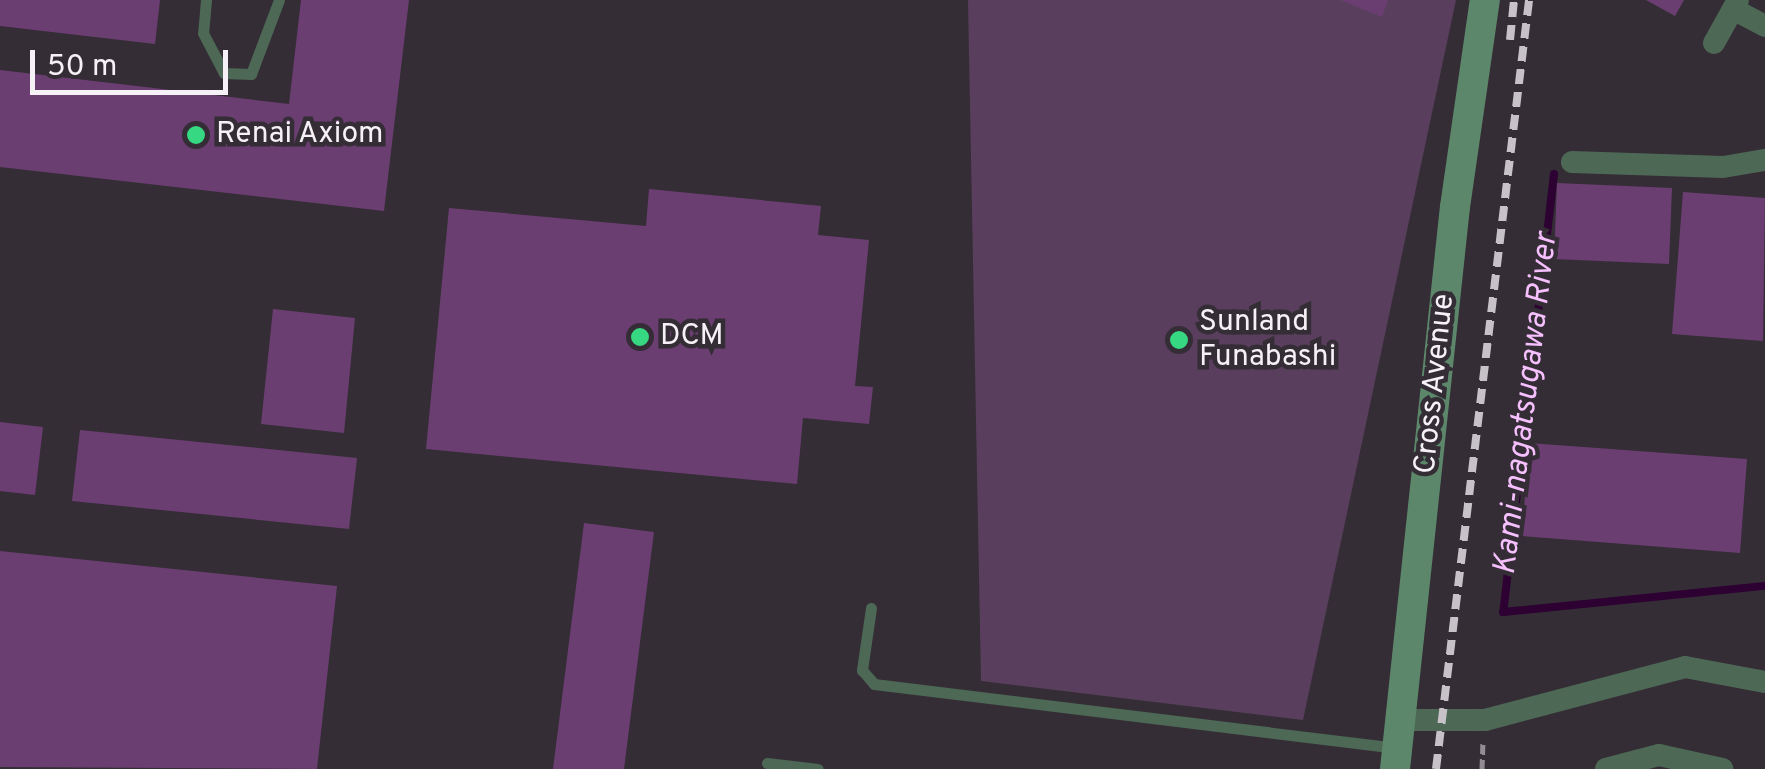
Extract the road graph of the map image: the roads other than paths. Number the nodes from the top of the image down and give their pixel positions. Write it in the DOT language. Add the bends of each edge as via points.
graph roads {
  1 [pos="206,0"];
  2 [pos="279,0"];
  3 [pos="1485,0"];
  4 [pos="1735,4"];
  5 [pos="1765,26"];
  6 [pos="1714,44"];
  7 [pos="1765,160"];
  8 [pos="1572,162"];
  9 [pos="871,608"];
  10 [pos="1765,681"];
  11 [pos="1397,746"];
  12 [pos="767,763"];
  13 [pos="818,769"];
  14 [pos="1606,769"];
  15 [pos="1722,769"];
  1 -- 2 [label="lane" via="203,33 224,72 250,74"];
  3 -- 11 [label="street, Cross Avenue"];
  4 -- 5 [label="street"];
  4 -- 6 [label="street"];
  7 -- 8 [label="street" via="1723,167"];
  9 -- 11 [label="lane" via="862,670 874,684"];
  10 -- 11 [label="street" via="1685,667"];
  12 -- 13 [label="lane"];
  14 -- 15 [label="street" via="1659,755"];
}
